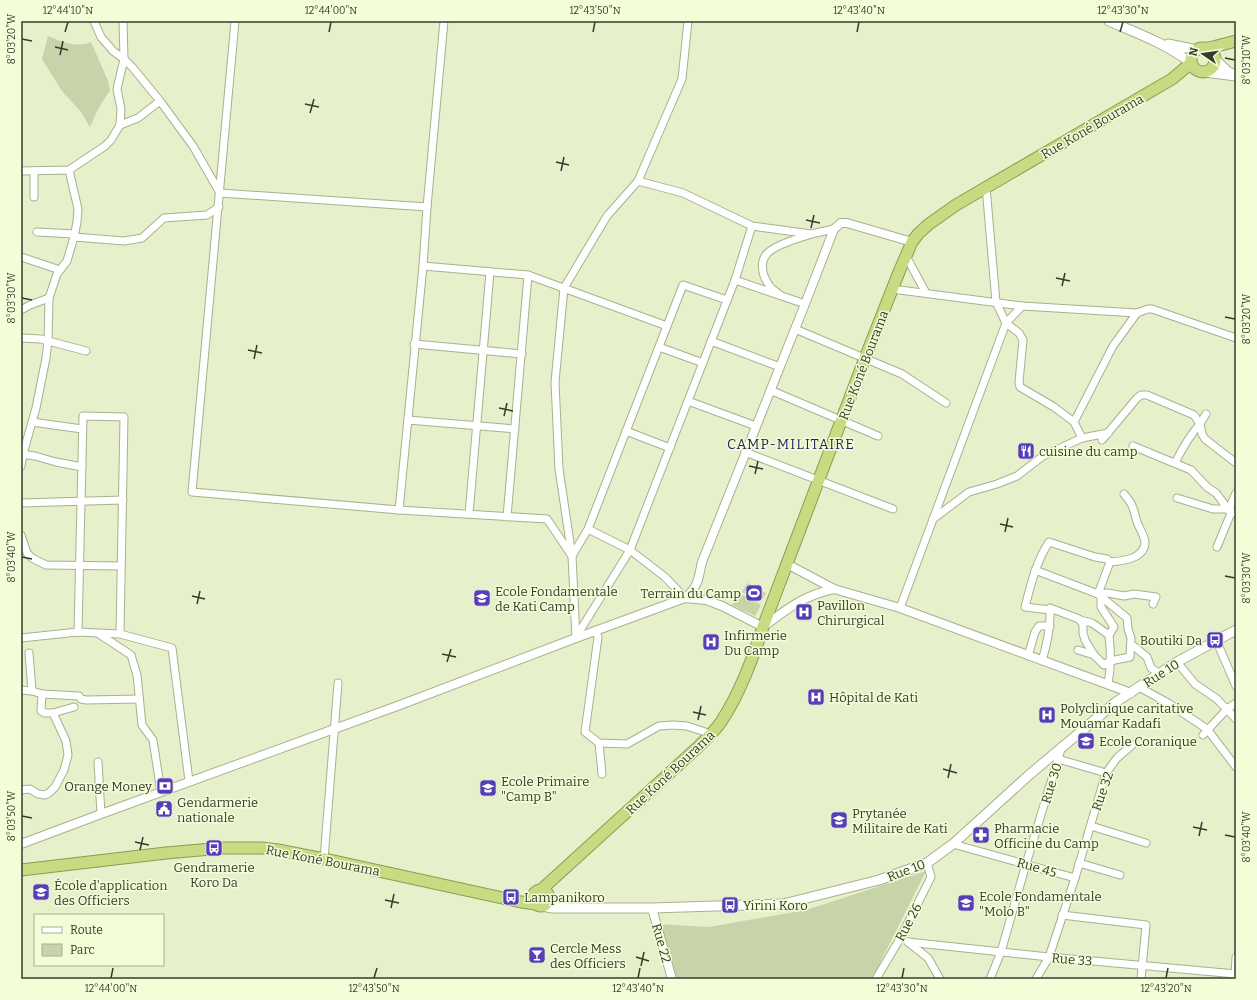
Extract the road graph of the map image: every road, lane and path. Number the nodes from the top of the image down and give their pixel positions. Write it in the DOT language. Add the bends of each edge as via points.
graph roads {
  1 [pos="94,21"];
  2 [pos="124,21"];
  3 [pos="235,21"];
  4 [pos="444,21"];
  5 [pos="688,21"];
  6 [pos="1109,21"];
  7 [pos="1236,41"];
  8 [pos="1160,43"];
  9 [pos="1198,50"];
  10 [pos="124,59"];
  11 [pos="1215,59"];
  12 [pos="1192,63"];
  13 [pos="1205,72"];
  14 [pos="1236,76"];
  15 [pos="1172,79"];
  16 [pos="160,101"];
  17 [pos="120,125"];
  18 [pos="69,170"];
  19 [pos="21,171"];
  20 [pos="34,171"];
  21 [pos="638,181"];
  22 [pos="986,187"];
  23 [pos="220,193"];
  24 [pos="34,198"];
  25 [pos="219,207"];
  26 [pos="427,207"];
  27 [pos="752,226"];
  28 [pos="834,229"];
  29 [pos="36,232"];
  30 [pos="812,234"];
  31 [pos="74,235"];
  32 [pos="912,242"];
  33 [pos="906,256"];
  34 [pos="21,257"];
  35 [pos="423,266"];
  36 [pos="60,270"];
  37 [pos="490,272"];
  38 [pos="528,276"];
  39 [pos="735,280"];
  40 [pos="564,288"];
  41 [pos="892,289"];
  42 [pos="926,293"];
  43 [pos="780,296"];
  44 [pos="49,298"];
  45 [pos="727,300"];
  46 [pos="996,302"];
  47 [pos="805,304"];
  48 [pos="1022,306"];
  49 [pos="21,310"];
  50 [pos="1137,313"];
  51 [pos="1006,323"];
  52 [pos="667,326"];
  53 [pos="795,329"];
  54 [pos="21,338"];
  55 [pos="1236,338"];
  56 [pos="48,341"];
  57 [pos="711,341"];
  58 [pos="414,344"];
  59 [pos="659,347"];
  60 [pos="484,350"];
  61 [pos="86,351"];
  62 [pos="522,354"];
  63 [pos="865,358"];
  64 [pos="703,363"];
  65 [pos="780,367"];
  66 [pos="770,390"];
  67 [pos="688,401"];
  68 [pos="946,403"];
  69 [pos="1206,414"];
  70 [pos="408,420"];
  71 [pos="842,421"];
  72 [pos="32,422"];
  73 [pos="1074,422"];
  74 [pos="1200,424"];
  75 [pos="753,425"];
  76 [pos="477,426"];
  77 [pos="515,429"];
  78 [pos="82,430"];
  79 [pos="626,431"];
  80 [pos="1108,433"];
  81 [pos="878,436"];
  82 [pos="1082,438"];
  83 [pos="1102,440"];
  84 [pos="1133,446"];
  85 [pos="670,448"];
  86 [pos="746,452"];
  87 [pos="22,454"];
  88 [pos="1175,463"];
  89 [pos="1236,463"];
  90 [pos="21,466"];
  91 [pos="82,467"];
  92 [pos="819,481"];
  93 [pos="1236,493"];
  94 [pos="1124,494"];
  95 [pos="1177,498"];
  96 [pos="123,500"];
  97 [pos="81,501"];
  98 [pos="21,503"];
  99 [pos="893,509"];
  100 [pos="400,510"];
  101 [pos="1232,512"];
  102 [pos="469,514"];
  103 [pos="507,517"];
  104 [pos="933,519"];
  105 [pos="588,529"];
  106 [pos="21,535"];
  107 [pos="1217,547"];
  108 [pos="630,550"];
  109 [pos="572,556"];
  110 [pos="1110,562"];
  111 [pos="787,564"];
  112 [pos="80,565"];
  113 [pos="121,566"];
  114 [pos="1035,570"];
  115 [pos="699,577"];
  116 [pos="819,582"];
  117 [pos="834,589"];
  118 [pos="821,592"];
  119 [pos="1099,595"];
  120 [pos="685,598"];
  121 [pos="706,600"];
  122 [pos="1153,604"];
  123 [pos="900,608"];
  124 [pos="1050,610"];
  125 [pos="1080,620"];
  126 [pos="1050,626"];
  127 [pos="763,627"];
  128 [pos="596,630"];
  129 [pos="1236,630"];
  130 [pos="78,632"];
  131 [pos="98,633"];
  132 [pos="120,634"];
  133 [pos="1109,635"];
  134 [pos="21,638"];
  135 [pos="576,638"];
  136 [pos="1216,640"];
  137 [pos="1131,644"];
  138 [pos="1078,650"];
  139 [pos="29,654"];
  140 [pos="1094,655"];
  141 [pos="1028,656"];
  142 [pos="1042,660"];
  143 [pos="1110,662"];
  144 [pos="1177,662"];
  145 [pos="1160,674"];
  146 [pos="338,683"];
  147 [pos="1108,684"];
  148 [pos="1236,686"];
  149 [pos="21,690"];
  150 [pos="1135,690"];
  151 [pos="32,691"];
  152 [pos="42,694"];
  153 [pos="139,699"];
  154 [pos="1236,703"];
  155 [pos="74,707"];
  156 [pos="1227,709"];
  157 [pos="54,713"];
  158 [pos="1236,719"];
  159 [pos="334,728"];
  160 [pos="1205,732"];
  161 [pos="711,734"];
  162 [pos="599,743"];
  163 [pos="1132,745"];
  164 [pos="1062,746"];
  165 [pos="1058,759"];
  166 [pos="98,762"];
  167 [pos="1236,767"];
  168 [pos="1106,773"];
  169 [pos="602,774"];
  170 [pos="189,781"];
  171 [pos="21,790"];
  172 [pos="161,792"];
  173 [pos="100,814"];
  174 [pos="1091,826"];
  175 [pos="1146,843"];
  176 [pos="21,844"];
  177 [pos="953,844"];
  178 [pos="324,859"];
  179 [pos="927,863"];
  180 [pos="1079,863"];
  181 [pos="1026,864"];
  182 [pos="21,870"];
  183 [pos="1120,875"];
  184 [pos="1075,878"];
  185 [pos="544,893"];
  186 [pos="503,897"];
  187 [pos="538,905"];
  188 [pos="572,907"];
  189 [pos="652,908"];
  190 [pos="1062,915"];
  191 [pos="900,937"];
  192 [pos="908,942"];
  193 [pos="1000,952"];
  194 [pos="1049,957"];
  195 [pos="1236,957"];
  196 [pos="1142,965"];
  197 [pos="1235,976"];
  198 [pos="672,979"];
  199 [pos="876,979"];
  200 [pos="940,979"];
  201 [pos="990,979"];
  202 [pos="1036,979"];
  203 [pos="1141,979"];
  1 -- 10 [label="street" via="101,37"];
  2 -- 10 [label="street"];
  3 -- 23 [label="street"];
  4 -- 26 [label="street"];
  5 -- 21 [label="street" via="682,79"];
  6 -- 8 [label="main road"];
  7 -- 9 [label="highway"];
  7 -- 11 [label="highway"];
  8 -- 9 [label="main road"];
  8 -- 12 [label="main road"];
  9 -- 11 [label="highway" via="1210,51"];
  9 -- 12 [label="highway" via="1192,56"];
  10 -- 16 [label="street"];
  10 -- 17 [label="street" via="118,90"];
  11 -- 13 [label="highway" via="1212,67"];
  11 -- 14 [label="main road"];
  12 -- 13 [label="highway" via="1196,70"];
  12 -- 15 [label="highway, Rue Koné Bourama"];
  13 -- 14 [label="main road"];
  13 -- 15 [label="highway, Rue Koné Bourama"];
  15 -- 22 [label="highway, Rue Koné Bourama"];
  16 -- 17 [label="street" via="138,118"];
  16 -- 23 [label="street" via="193,146"];
  17 -- 18 [label="street" via="105,146"];
  18 -- 20 [label="street"];
  18 -- 31 [label="street" via="78,209"];
  19 -- 20 [label="street"];
  20 -- 24 [label="street"];
  21 -- 27 [label="street" via="683,193"];
  21 -- 40 [label="street" via="606,216"];
  22 -- 32 [label="highway, Rue Koné Bourama" via="929,224"];
  22 -- 46 [label="street"];
  23 -- 25 [label="street"];
  23 -- 26 [label="street"];
  25 -- 31 [label="street" via="207,215 164,218 142,238 124,241"];
  25 -- 100 [label="street" via="192,492"];
  26 -- 35 [label="street"];
  27 -- 30 [label="street"];
  27 -- 39 [label="street"];
  28 -- 30 [label="street"];
  28 -- 32 [label="street" via="841,223 847,223"];
  28 -- 47 [label="street"];
  29 -- 31 [label="street"];
  30 -- 43 [label="street" via="769,251 763,260 762,269 768,285"];
  31 -- 36 [label="street" via="67,261"];
  32 -- 33 [label="highway, Rue Koné Bourama"];
  33 -- 41 [label="highway, Rue Koné Bourama"];
  33 -- 42 [label="street"];
  34 -- 36 [label="street"];
  35 -- 37 [label="street"];
  35 -- 58 [label="street"];
  36 -- 44 [label="street"];
  37 -- 38 [label="street"];
  37 -- 60 [label="street"];
  38 -- 40 [label="street"];
  38 -- 62 [label="street"];
  39 -- 43 [label="street"];
  39 -- 45 [label="street"];
  40 -- 52 [label="street"];
  40 -- 109 [label="street" via="555,382 559,469"];
  41 -- 42 [label="street"];
  41 -- 63 [label="highway, Rue Koné Bourama"];
  42 -- 46 [label="street"];
  43 -- 47 [label="street"];
  44 -- 49 [label="street"];
  44 -- 56 [label="street"];
  45 -- 52 [label="street" via="683,285"];
  45 -- 57 [label="street"];
  46 -- 48 [label="street"];
  46 -- 51 [label="street"];
  47 -- 53 [label="street"];
  48 -- 50 [label="street"];
  48 -- 51 [label="street"];
  50 -- 55 [label="street" via="1152,309"];
  50 -- 73 [label="street" via="1113,346"];
  51 -- 73 [label="street" via="1019,333 1023,340 1020,387"];
  51 -- 104 [label="street"];
  52 -- 59 [label="street"];
  53 -- 63 [label="street"];
  53 -- 65 [label="street"];
  54 -- 56 [label="street"];
  56 -- 61 [label="street"];
  56 -- 72 [label="street"];
  57 -- 64 [label="street"];
  57 -- 65 [label="street"];
  58 -- 60 [label="street"];
  58 -- 70 [label="street"];
  59 -- 64 [label="street"];
  59 -- 79 [label="street"];
  60 -- 62 [label="street"];
  60 -- 76 [label="street"];
  62 -- 77 [label="street"];
  63 -- 68 [label="street" via="902,374"];
  63 -- 71 [label="highway, Rue Koné Bourama"];
  64 -- 67 [label="street"];
  65 -- 66 [label="street"];
  66 -- 71 [label="street"];
  66 -- 86 [label="street"];
  67 -- 75 [label="street"];
  67 -- 85 [label="street"];
  69 -- 74 [label="street"];
  70 -- 76 [label="street"];
  70 -- 100 [label="street"];
  71 -- 81 [label="street"];
  71 -- 92 [label="highway, Rue Koné Bourama"];
  72 -- 78 [label="street"];
  72 -- 87 [label="street"];
  73 -- 82 [label="street"];
  74 -- 80 [label="street" via="1194,416 1147,395 1141,395"];
  74 -- 88 [label="street" via="1192,432"];
  74 -- 89 [label="street" via="1205,439"];
  76 -- 77 [label="street"];
  76 -- 102 [label="street"];
  77 -- 103 [label="street"];
  78 -- 91 [label="street"];
  78 -- 96 [label="street" via="83,416 124,417"];
  79 -- 85 [label="street"];
  79 -- 105 [label="street"];
  80 -- 82 [label="street"];
  80 -- 83 [label="street"];
  82 -- 104 [label="street" via="1043,456 1018,476 969,492"];
  84 -- 88 [label="street"];
  85 -- 108 [label="street"];
  86 -- 92 [label="street"];
  86 -- 115 [label="street" via="702,562"];
  87 -- 90 [label="street"];
  87 -- 91 [label="street"];
  88 -- 101 [label="street" via="1191,470"];
  91 -- 97 [label="street"];
  92 -- 99 [label="street"];
  92 -- 111 [label="highway, Rue Koné Bourama"];
  93 -- 101 [label="street" via="1230,507"];
  94 -- 110 [label="street" via="1133,505 1145,543 1141,554 1136,557"];
  95 -- 101 [label="street" via="1213,510"];
  96 -- 97 [label="street"];
  96 -- 113 [label="street"];
  97 -- 98 [label="street"];
  97 -- 112 [label="street"];
  100 -- 102 [label="street"];
  101 -- 107 [label="street"];
  102 -- 103 [label="street"];
  103 -- 109 [label="street" via="547,519"];
  104 -- 123 [label="street"];
  105 -- 108 [label="street"];
  105 -- 109 [label="street"];
  106 -- 112 [label="street" via="27,553 35,560 46,565"];
  108 -- 120 [label="street"];
  108 -- 135 [label="street"];
  109 -- 135 [label="street"];
  110 -- 114 [label="street" via="1049,542"];
  110 -- 119 [label="street"];
  111 -- 116 [label="street"];
  111 -- 127 [label="highway, Rue Koné Bourama"];
  112 -- 113 [label="street"];
  112 -- 130 [label="street"];
  113 -- 132 [label="street"];
  114 -- 119 [label="street"];
  114 -- 124 [label="street" via="1025,607"];
  115 -- 120 [label="street" via="697,585"];
  115 -- 121 [label="street"];
  116 -- 117 [label="street"];
  116 -- 118 [label="street"];
  117 -- 118 [label="street"];
  117 -- 123 [label="street"];
  118 -- 127 [label="street" via="787,608"];
  119 -- 122 [label="street" via="1108,593 1156,597"];
  119 -- 133 [label="street" via="1101,607 1114,627"];
  119 -- 137 [label="street" via="1127,618"];
  120 -- 121 [label="street"];
  120 -- 128 [label="street"];
  121 -- 127 [label="street"];
  123 -- 141 [label="street"];
  124 -- 125 [label="street"];
  124 -- 126 [label="street"];
  125 -- 133 [label="street" via="1092,623"];
  125 -- 140 [label="street" via="1085,640"];
  126 -- 141 [label="street" via="1039,626"];
  126 -- 142 [label="street"];
  127 -- 161 [label="highway, Rue Koné Bourama" via="739,690"];
  128 -- 135 [label="street"];
  128 -- 162 [label="street" via="598,637 585,732"];
  129 -- 136 [label="main road, Rue 10"];
  130 -- 131 [label="street"];
  130 -- 134 [label="street"];
  131 -- 132 [label="street"];
  131 -- 153 [label="street" via="131,655"];
  132 -- 170 [label="street" via="172,648"];
  133 -- 143 [label="street"];
  135 -- 159 [label="street"];
  136 -- 144 [label="main road, Rue 10"];
  136 -- 148 [label="street"];
  137 -- 143 [label="street" via="1130,657"];
  137 -- 145 [label="street" via="1147,657 1151,668"];
  138 -- 140 [label="street"];
  139 -- 151 [label="street"];
  140 -- 143 [label="street" via="1104,665"];
  141 -- 142 [label="street"];
  142 -- 147 [label="street"];
  143 -- 147 [label="street"];
  144 -- 145 [label="main road, Rue 10"];
  144 -- 156 [label="street" via="1196,684 1217,698"];
  145 -- 150 [label="main road, Rue 10"];
  146 -- 159 [label="street"];
  147 -- 150 [label="street"];
  149 -- 151 [label="street"];
  150 -- 160 [label="street" via="1168,703"];
  150 -- 164 [label="main road, Rue 10" via="1116,702"];
  151 -- 152 [label="street"];
  152 -- 153 [label="street" via="79,696 86,700"];
  152 -- 157 [label="street" via="41,710 45,713"];
  153 -- 172 [label="street" via="142,725 153,740"];
  154 -- 156 [label="street"];
  155 -- 157 [label="street"];
  156 -- 158 [label="street"];
  156 -- 160 [label="street"];
  157 -- 171 [label="street" via="66,741 68,755 64,770 55,787 45,795"];
  159 -- 170 [label="street"];
  159 -- 178 [label="street"];
  160 -- 167 [label="street"];
  161 -- 162 [label="street" via="688,726 659,726 627,744"];
  161 -- 185 [label="highway, Rue Koné Bourama" via="558,875"];
  162 -- 169 [label="street"];
  163 -- 168 [label="street, Rue 32" via="1117,758"];
  164 -- 165 [label="street, Rue 30"];
  164 -- 177 [label="main road, Rue 10"];
  165 -- 168 [label="street"];
  165 -- 181 [label="street, Rue 30"];
  166 -- 173 [label="street"];
  168 -- 174 [label="street, Rue 32"];
  170 -- 172 [label="street"];
  172 -- 173 [label="street"];
  173 -- 176 [label="street"];
  174 -- 175 [label="street"];
  174 -- 180 [label="street, Rue 32"];
  177 -- 179 [label="main road, Rue 10"];
  177 -- 181 [label="street, Rue 45"];
  178 -- 182 [label="highway, Rue Koné Bourama" via="246,847 166,853"];
  178 -- 186 [label="highway, Rue Koné Bourama"];
  179 -- 189 [label="main road, Rue 10" via="879,880 783,904"];
  179 -- 191 [label="street, Rue 26" via="931,877"];
  180 -- 183 [label="street"];
  180 -- 184 [label="street, Rue 32"];
  181 -- 184 [label="street, Rue 45"];
  181 -- 193 [label="street, Rue 30"];
  184 -- 190 [label="street, Rue 32"];
  185 -- 186 [label="highway, Rue Koné Bourama"];
  185 -- 187 [label="highway" via="533,898"];
  185 -- 188 [label="main road, Rue 10" via="562,905"];
  186 -- 187 [label="highway, Rue Koné Bourama"];
  187 -- 188 [label="main road, Rue 10" via="553,908"];
  188 -- 189 [label="main road, Rue 10"];
  189 -- 198 [label="street, Rue 22"];
  190 -- 194 [label="street, Rue 32"];
  190 -- 196 [label="street" via="1146,925"];
  191 -- 192 [label="street"];
  191 -- 199 [label="street, Rue 26"];
  192 -- 193 [label="street, Rue 33"];
  192 -- 200 [label="street" via="928,958"];
  193 -- 194 [label="street, Rue 33"];
  193 -- 201 [label="street, Rue 30"];
  194 -- 196 [label="street, Rue 33"];
  194 -- 202 [label="street, Rue 32"];
  195 -- 197 [label="street"];
  196 -- 197 [label="street, Rue 33"];
  196 -- 203 [label="street"];
}
